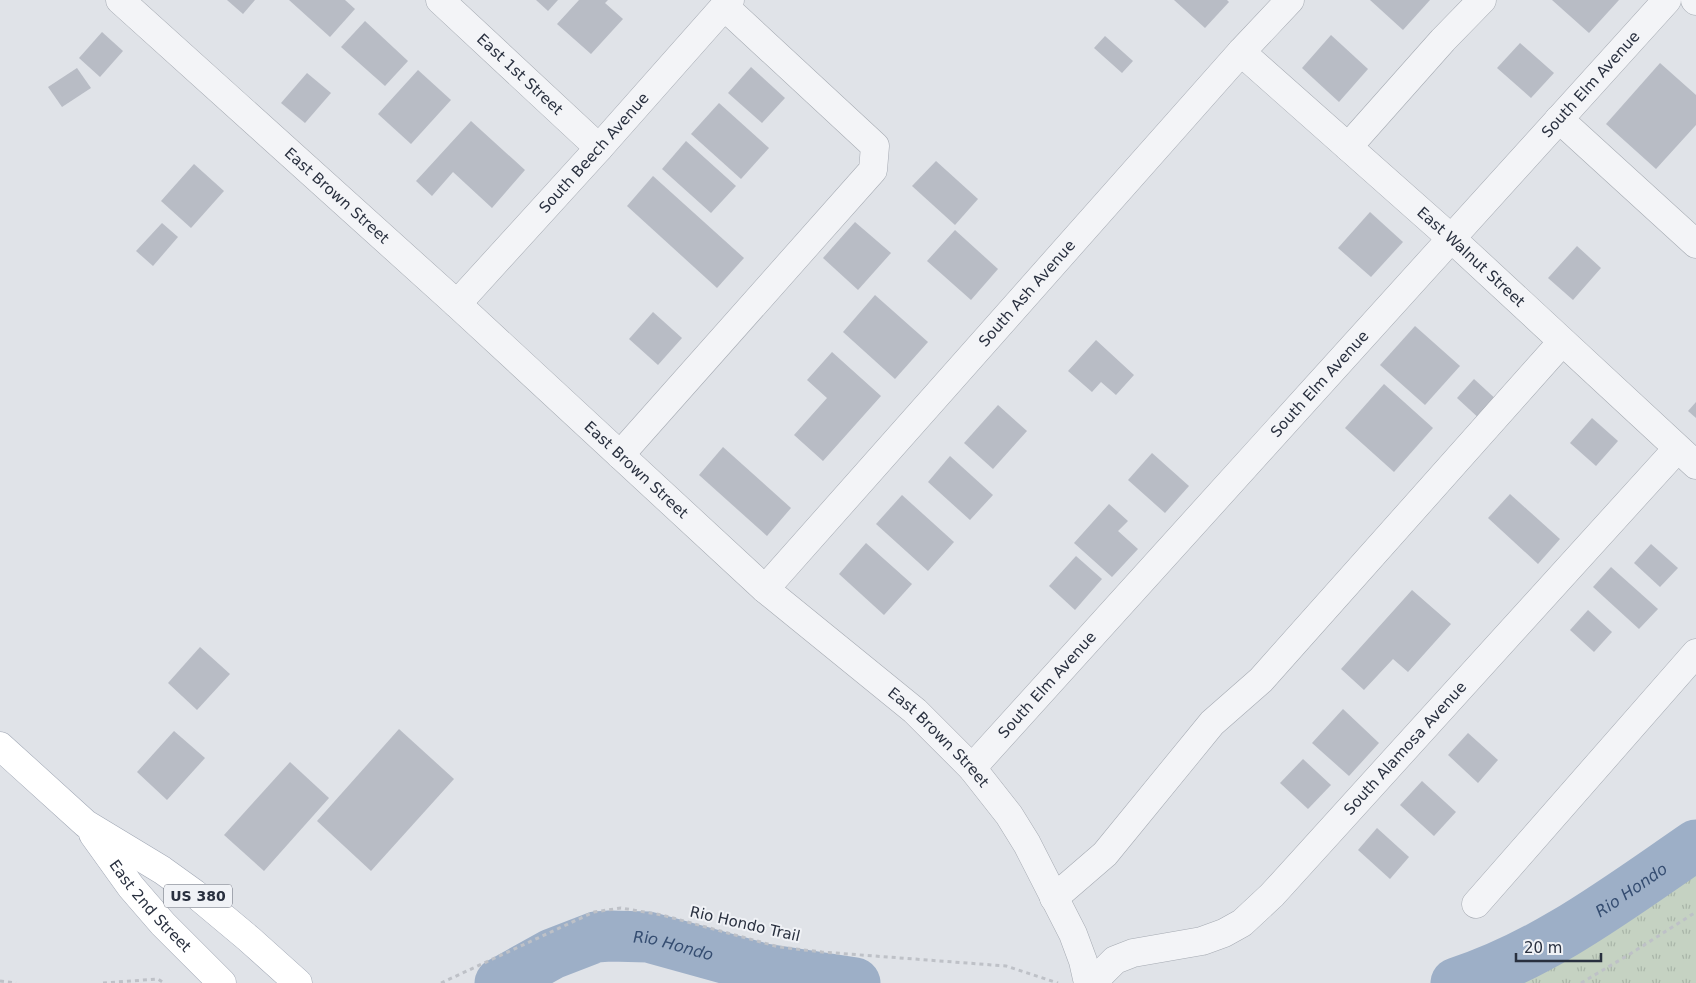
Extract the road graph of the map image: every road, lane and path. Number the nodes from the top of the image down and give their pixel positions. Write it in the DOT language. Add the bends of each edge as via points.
graph roads {
  1 [pos="120,0"];
  2 [pos="440,0"];
  3 [pos="1290,0"];
  4 [pos="1482,0"];
  5 [pos="1667,0"];
  6 [pos="728,3"];
  7 [pos="1241,52"];
  8 [pos="1559,119"];
  9 [pos="1348,147"];
  10 [pos="599,148"];
  11 [pos="1452,239"];
  12 [pos="1696,244"];
  13 [pos="457,304"];
  14 [pos="1562,342"];
  15 [pos="620,455"];
  16 [pos="1686,457"];
  17 [pos="765,589"];
  18 [pos="1696,653"];
  19 [pos="0,746"];
  20 [pos="972,768"];
  21 [pos="86,824"];
  22 [pos="1054,898"];
  23 [pos="1476,904"];
  24 [pos="1696,912"];
  25 [pos="0,981"];
  26 [pos="16,983"];
  27 [pos="103,983"];
  28 [pos="164,983"];
  29 [pos="222,983"];
  30 [pos="298,983"];
  31 [pos="441,983"];
  32 [pos="1058,983"];
  33 [pos="1088,983"];
  34 [pos="1092,983"];
  35 [pos="1581,983"];
  1 -- 13 [label="street, East Brown Street"];
  2 -- 10 [label="street, East 1st Street"];
  3 -- 7 [label="street, South Ash Avenue"];
  4 -- 9 [label="street"];
  5 -- 8 [label="street, South Elm Avenue"];
  6 -- 10 [label="street, South Beech Avenue"];
  6 -- 15 [label="street" via="875,146 873,170"];
  7 -- 9 [label="street, East Walnut Street"];
  7 -- 17 [label="street, South Ash Avenue"];
  8 -- 11 [label="street, South Elm Avenue"];
  8 -- 12 [label="street"];
  9 -- 11 [label="street, East Walnut Street"];
  10 -- 13 [label="street, South Beech Avenue"];
  11 -- 14 [label="street, East Walnut Street"];
  11 -- 20 [label="street, South Elm Avenue"];
  13 -- 15 [label="street, East Brown Street"];
  14 -- 16 [label="street, East Walnut Street"];
  14 -- 22 [label="street" via="1261,680 1212,723 1105,854"];
  15 -- 17 [label="street, East Brown Street"];
  16 -- 34 [label="street, South Alamosa Avenue" via="1242,923 1202,941 1133,953 1115,960"];
  17 -- 20 [label="street, East Brown Street" via="915,711"];
  18 -- 23 [label="street"];
  19 -- 21 [label="main road, East 2nd Street / US 380"];
  20 -- 22 [label="street, East Brown Street" via="1023,836"];
  21 -- 29 [label="main road, East 2nd Street / US 380" via="131,887"];
  21 -- 30 [label="main road, East 2nd Street / US 380" via="194,893"];
  22 -- 33 [label="street, East Brown Street" via="1083,961"];
  24 -- 35 [label="path"];
  25 -- 26 [label="path"];
  27 -- 28 [label="path" via="158,979"];
  31 -- 32 [label="path, Rio Hondo Trail" via="594,912 621,908 662,915 779,947 1006,966"];
}
